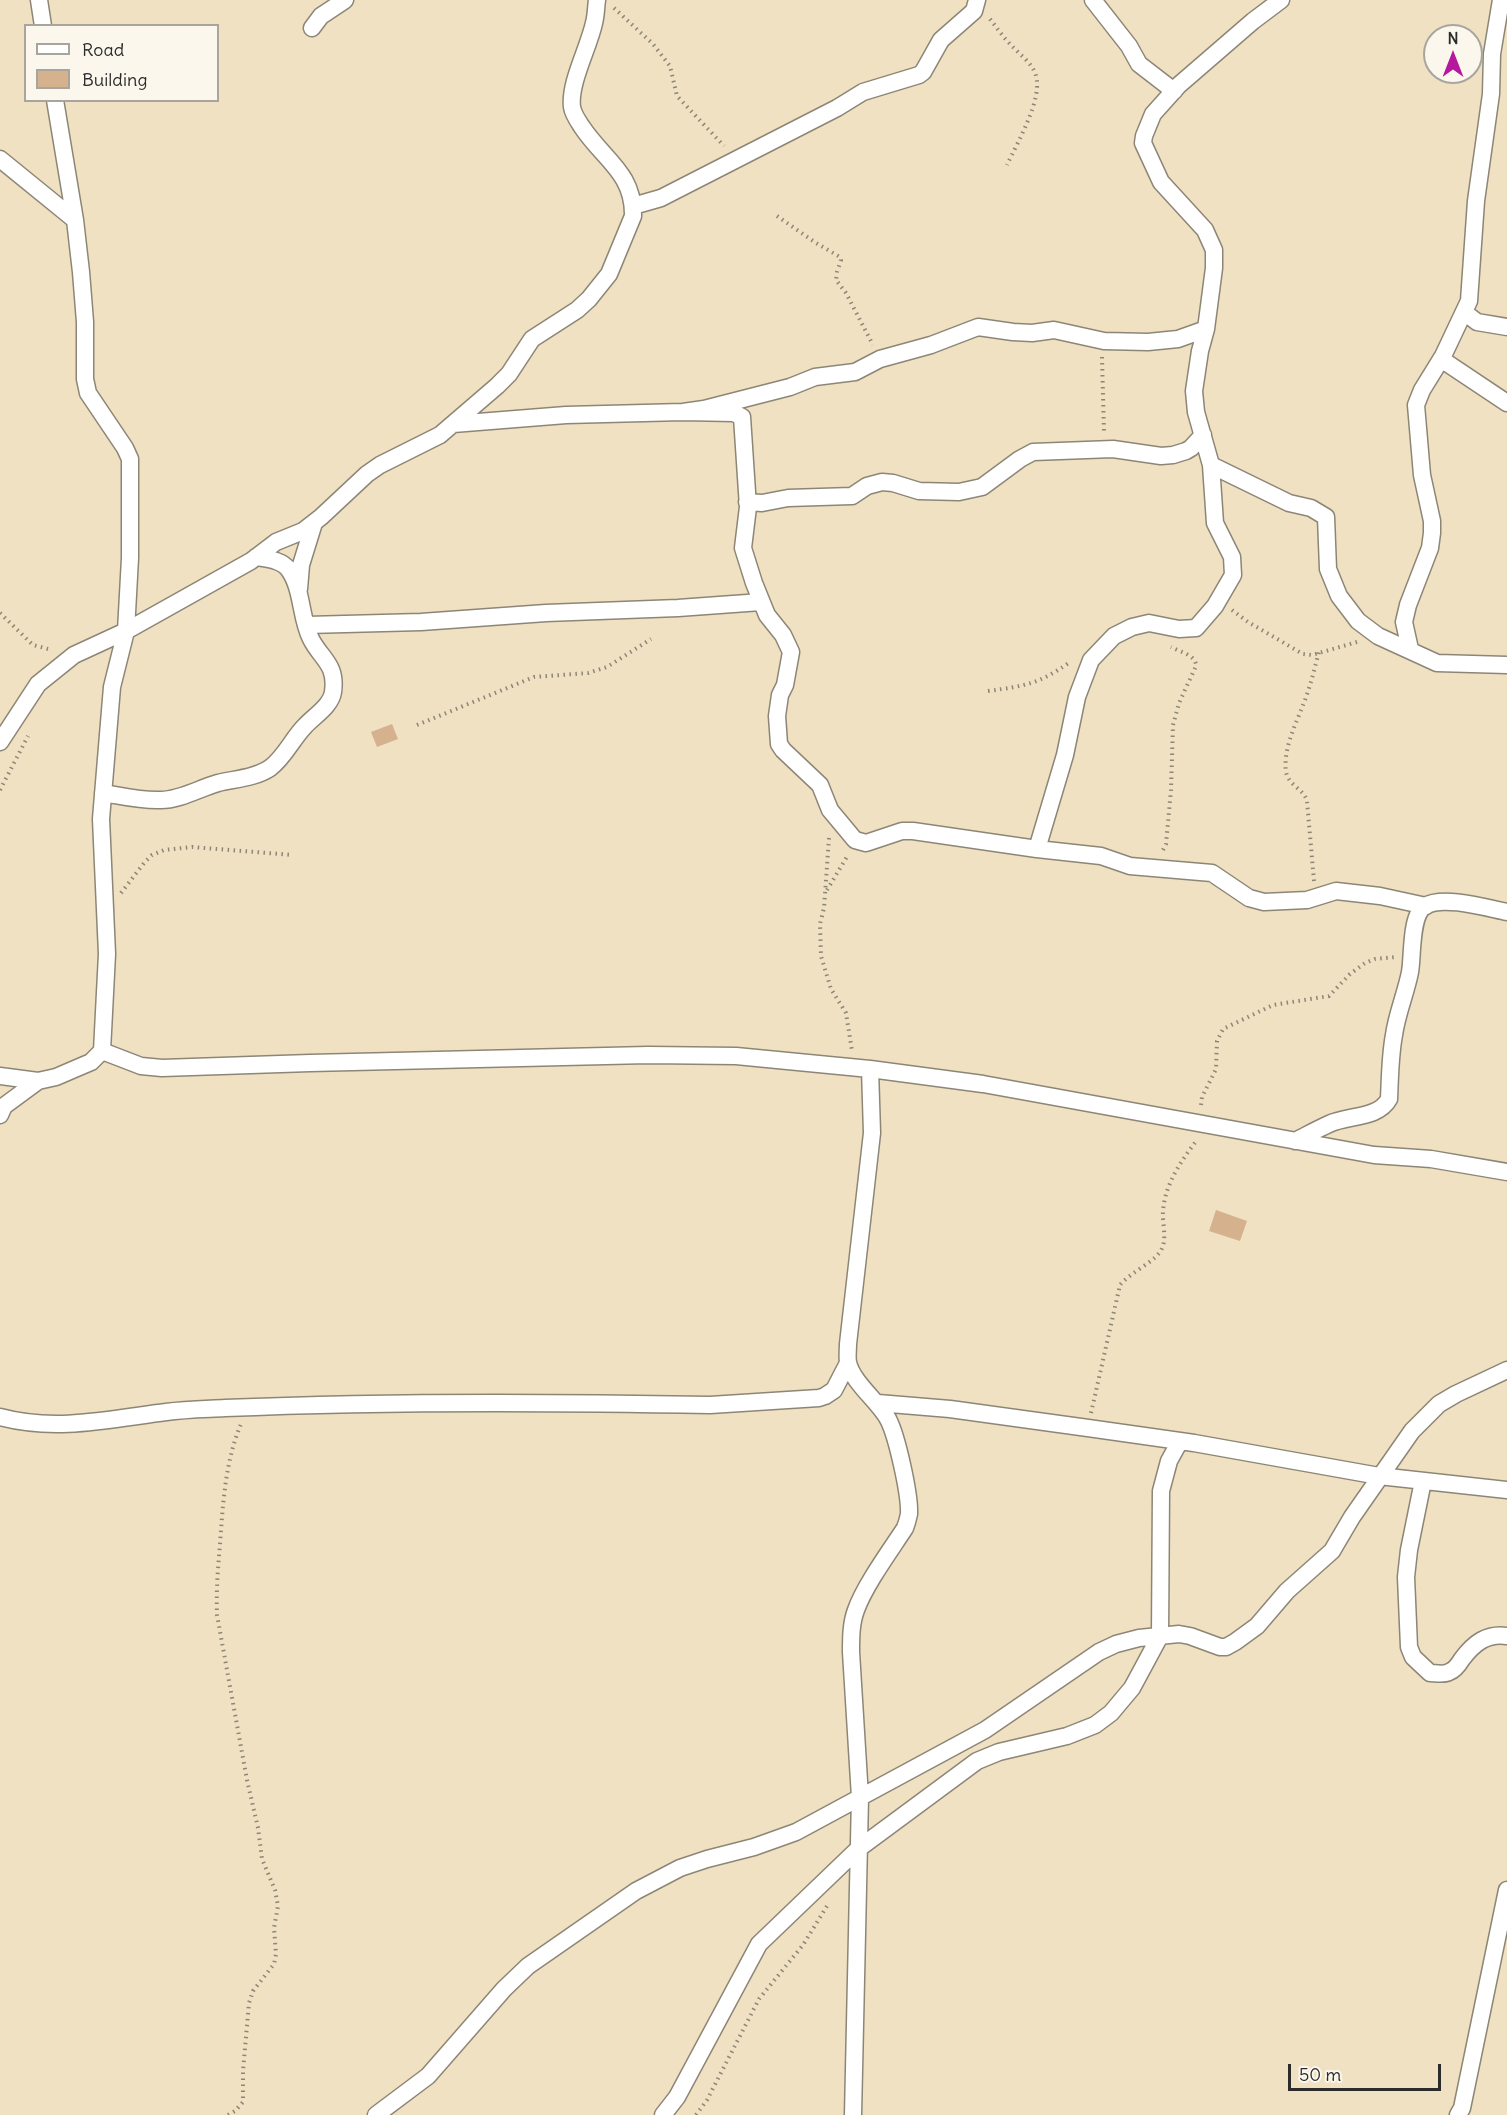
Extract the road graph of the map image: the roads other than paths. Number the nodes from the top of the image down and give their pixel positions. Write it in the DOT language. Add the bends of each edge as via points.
graph roads {
  1 [pos="39,0"];
  2 [pos="345,0"];
  3 [pos="1093,0"];
  4 [pos="1281,0"];
  5 [pos="1501,0"];
  6 [pos="604,3"];
  7 [pos="977,3"];
  8 [pos="43,24"];
  9 [pos="312,28"];
  10 [pos="1174,91"];
  11 [pos="55,102"];
  12 [pos="0,159"];
  13 [pos="633,206"];
  14 [pos="75,220"];
  15 [pos="1464,312"];
  16 [pos="1507,327"];
  17 [pos="1206,329"];
  18 [pos="1441,359"];
  19 [pos="1507,402"];
  20 [pos="683,412"];
  21 [pos="453,424"];
  22 [pos="1203,435"];
  23 [pos="1211,465"];
  24 [pos="747,502"];
  25 [pos="314,523"];
  26 [pos="256,557"];
  27 [pos="299,598"];
  28 [pos="762,602"];
  29 [pos="307,625"];
  30 [pos="126,631"];
  31 [pos="1410,649"];
  32 [pos="1507,665"];
  33 [pos="0,742"];
  34 [pos="103,793"];
  35 [pos="1038,849"];
  36 [pos="1426,906"];
  37 [pos="1507,912"];
  38 [pos="102,1051"];
  39 [pos="862,1069"];
  40 [pos="0,1076"];
  41 [pos="38,1081"];
  42 [pos="0,1114"];
  43 [pos="1296,1141"];
  44 [pos="1507,1172"];
  45 [pos="848,1363"];
  46 [pos="1507,1370"];
  47 [pos="878,1403"];
  48 [pos="0,1417"];
  49 [pos="1180,1441"];
  50 [pos="1379,1476"];
  51 [pos="1423,1481"];
  52 [pos="1507,1490"];
  53 [pos="1160,1636"];
  54 [pos="1507,1636"];
  55 [pos="860,1797"];
  56 [pos="858,1850"];
  57 [pos="1507,1890"];
  58 [pos="376,2115"];
  59 [pos="663,2115"];
  60 [pos="854,2115"];
  61 [pos="1460,2115"];
  1 -- 8 [label="street"];
  2 -- 9 [label="street" via="321,16"];
  3 -- 10 [label="street" via="1139,64"];
  4 -- 10 [label="street"];
  5 -- 15 [label="street" via="1476,201 1469,301"];
  6 -- 13 [label="street" via="573,91 572,107 591,140 624,178"];
  7 -- 13 [label="street" via="969,16 941,40 918,75 863,92 661,198"];
  10 -- 17 [label="street" via="1153,114 1143,143 1161,182 1211,239 1214,268"];
  11 -- 14 [label="street"];
  12 -- 14 [label="street"];
  13 -- 21 [label="street" via="633,216 609,274 589,299 532,339 497,387"];
  14 -- 30 [label="street" via="88,393 130,459"];
  15 -- 16 [label="street" via="1477,322"];
  15 -- 18 [label="street"];
  17 -- 20 [label="street" via="1178,339 1148,342 1104,341 1064,331 1032,333 978,327 880,359 855,372 815,377 790,387"];
  17 -- 22 [label="street" via="1194,391"];
  18 -- 19 [label="street"];
  18 -- 31 [label="street" via="1416,405 1432,533 1404,622"];
  20 -- 21 [label="street" via="566,415"];
  20 -- 24 [label="street" via="741,416"];
  21 -- 25 [label="street" via="430,441 366,474"];
  22 -- 23 [label="street"];
  22 -- 24 [label="street" via="1191,448 1173,455 1104,450 1033,452 982,487 959,492 919,490 882,482 852,496"];
  23 -- 31 [label="street" via="1326,517 1328,569 1339,596 1358,621 1378,636"];
  23 -- 35 [label="street" via="1215,523 1229,550 1233,575 1196,628 1149,623 1132,627 1114,636 1091,660 1077,697"];
  24 -- 28 [label="street" via="743,548"];
  25 -- 26 [label="street"];
  25 -- 27 [label="street" via="301,565"];
  26 -- 27 [label="street" via="284,564 295,581"];
  26 -- 30 [label="street"];
  27 -- 29 [label="street"];
  28 -- 29 [label="street"];
  28 -- 35 [label="street" via="791,652 777,716 779,744 820,785 846,832 862,843 913,831"];
  29 -- 34 [label="street" via="310,639 328,662 333,694 272,766 261,773 164,800"];
  30 -- 33 [label="street" via="74,655 38,684"];
  30 -- 34 [label="street" via="112,687"];
  31 -- 32 [label="street" via="1437,663"];
  34 -- 38 [label="street" via="108,954"];
  35 -- 36 [label="street" via="1101,856 1130,866 1212,873 1249,898 1264,902 1307,900 1336,891"];
  36 -- 37 [label="street" via="1449,902"];
  36 -- 43 [label="street" via="1415,923 1408,982 1393,1036 1389,1099 1374,1112 1331,1123"];
  38 -- 39 [label="street" via="141,1066 162,1068 648,1054 736,1056"];
  38 -- 41 [label="street" via="91,1062"];
  39 -- 43 [label="street" via="983,1084"];
  39 -- 45 [label="street" via="872,1132"];
  40 -- 41 [label="street"];
  41 -- 42 [label="street" via="4,1106"];
  43 -- 44 [label="street"];
  45 -- 47 [label="street" via="853,1376"];
  45 -- 48 [label="street" via="834,1390 819,1398 711,1405 342,1403 170,1411 67,1424"];
  46 -- 50 [label="street" via="1439,1404 1412,1431"];
  47 -- 49 [label="street" via="950,1409"];
  47 -- 55 [label="street" via="893,1432 909,1517 855,1611 851,1653"];
  49 -- 50 [label="street"];
  49 -- 53 [label="street" via="1169,1461 1161,1491"];
  50 -- 51 [label="street"];
  50 -- 53 [label="street" via="1332,1551 1287,1591 1257,1626 1223,1647 1179,1634"];
  51 -- 52 [label="street"];
  51 -- 54 [label="street" via="1406,1577 1409,1647 1413,1657 1430,1673 1445,1673 1457,1666 1479,1641"];
  53 -- 55 [label="street" via="1116,1644 1099,1652 985,1730"];
  53 -- 56 [label="street" via="1132,1688 1104,1719 1067,1736 977,1761"];
  55 -- 56 [label="street"];
  55 -- 58 [label="street" via="796,1832 680,1868 636,1892 528,1966 428,2076"];
  56 -- 59 [label="street" via="759,1944 677,2097"];
  56 -- 60 [label="street"];
  57 -- 61 [label="street"];
}
